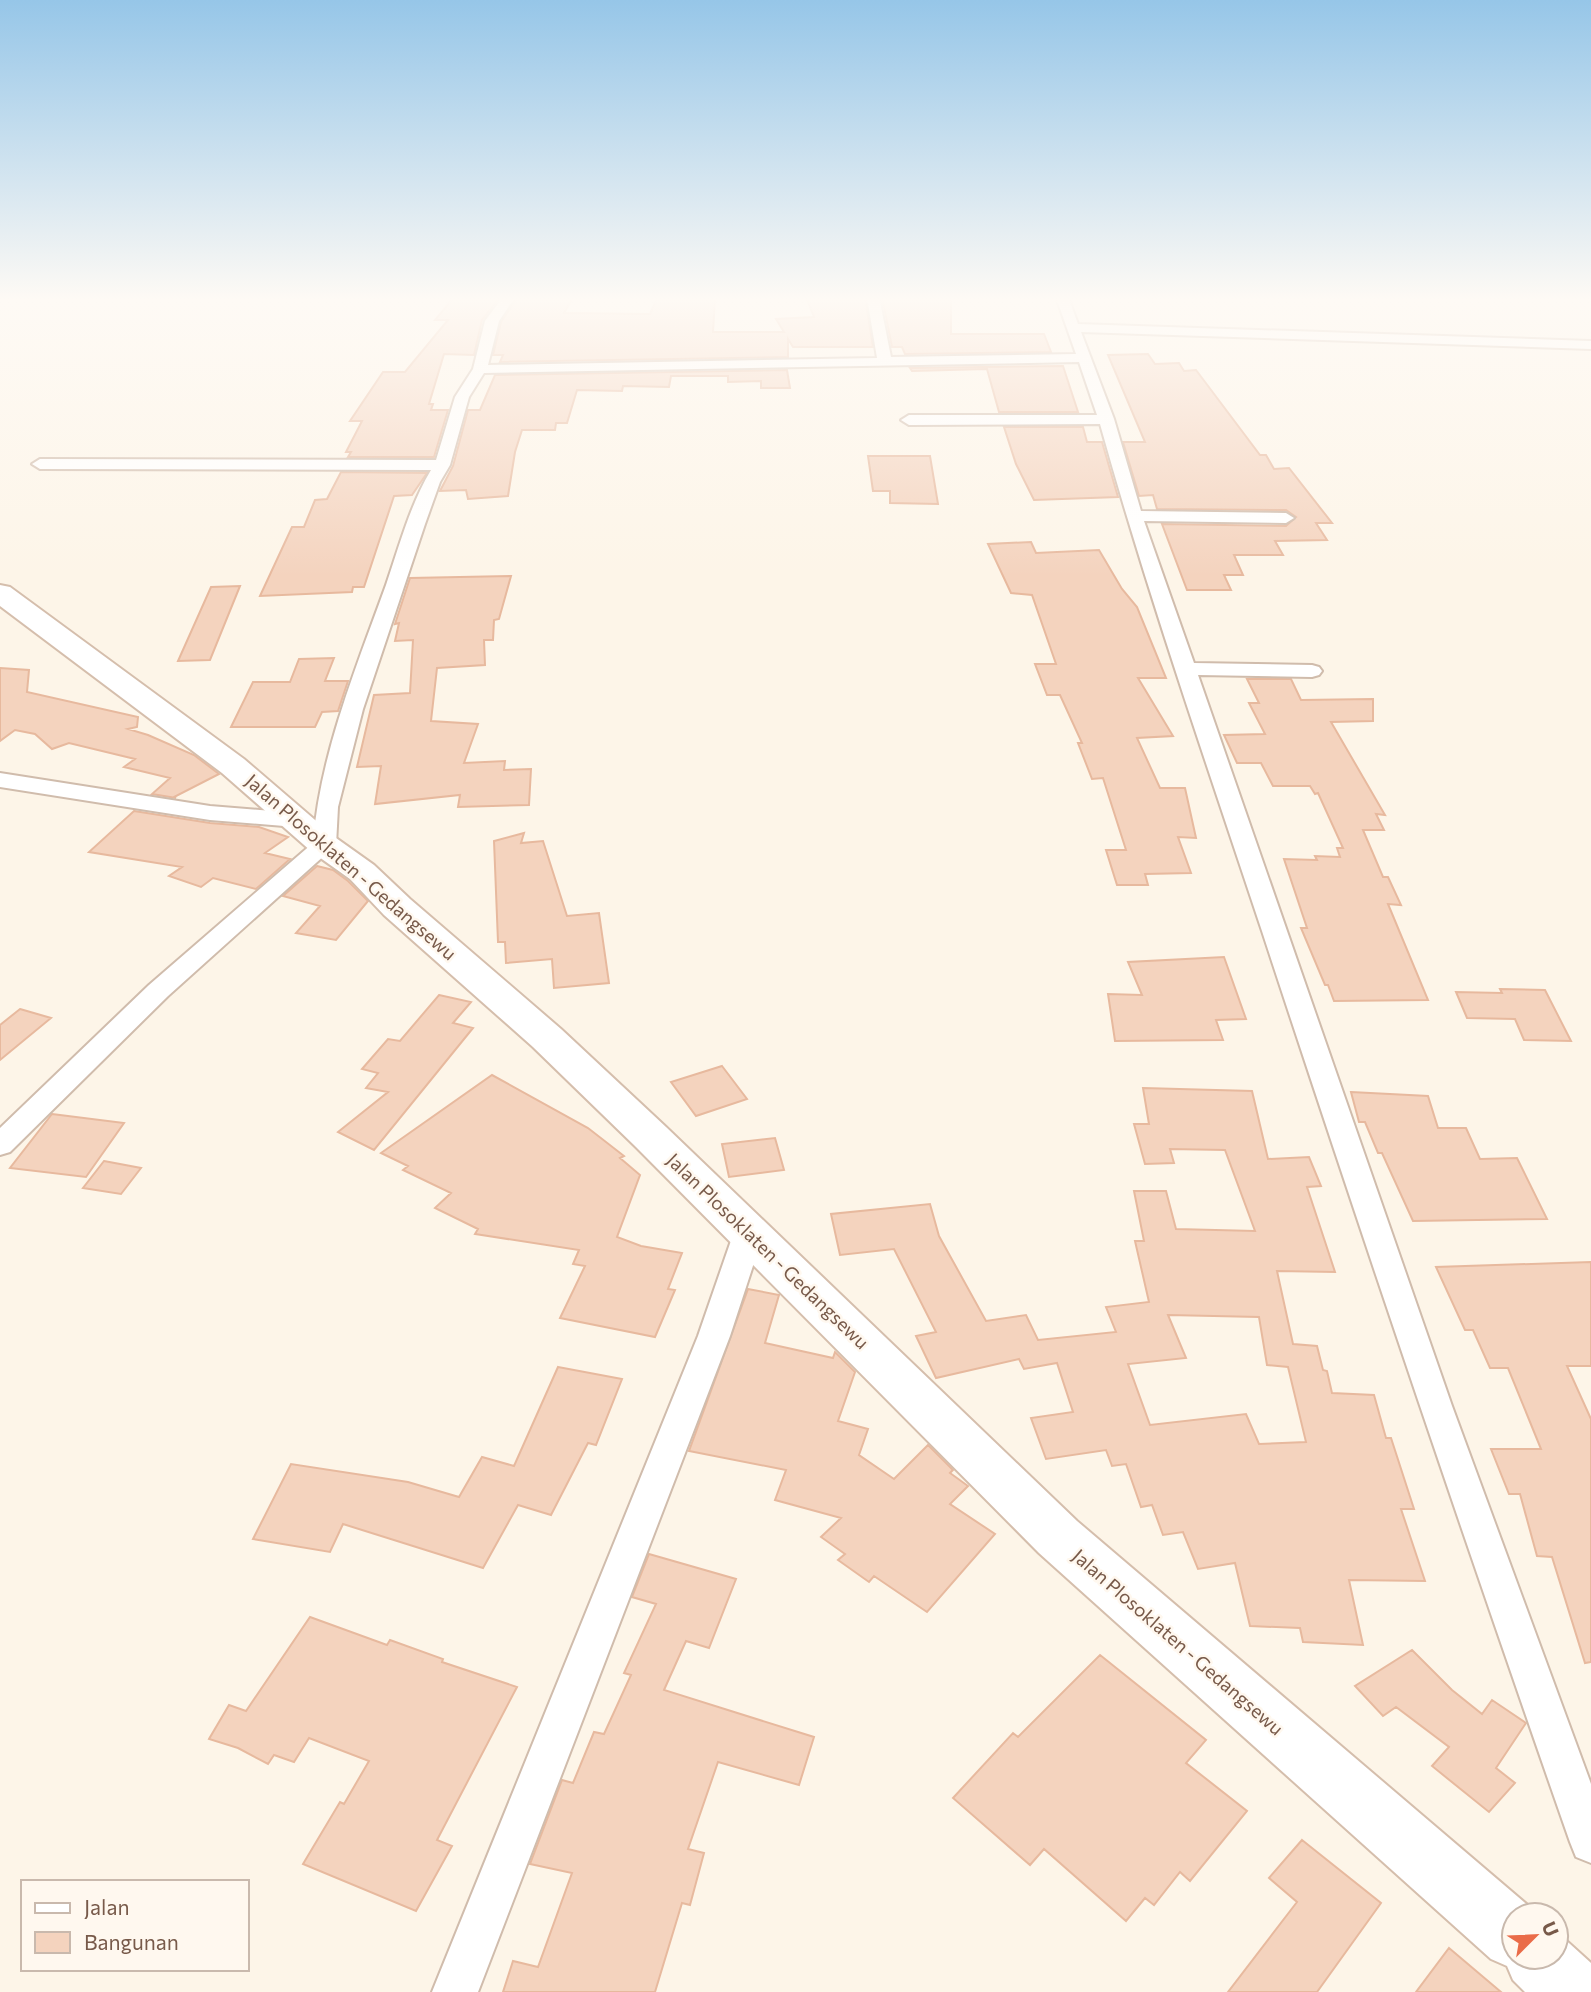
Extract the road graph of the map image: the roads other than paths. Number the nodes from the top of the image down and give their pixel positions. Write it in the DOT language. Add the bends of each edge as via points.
graph roads {
  1 [pos="467,390"];
  2 [pos="1096,390"];
  3 [pos="1106,419"];
  4 [pos="908,420"];
  5 [pos="40,464"];
  6 [pos="442,465"];
  7 [pos="1134,516"];
  8 [pos="1286,518"];
  9 [pos="0,593"];
  10 [pos="1185,668"];
  11 [pos="1312,671"];
  12 [pos="0,780"];
  13 [pos="310,832"];
  14 [pos="0,1145"];
  15 [pos="749,1232"];
  16 [pos="1591,1842"];
  17 [pos="1500,1924"];
  18 [pos="1551,1971"];
  19 [pos="455,1992"];
  20 [pos="1573,1992"];
  1 -- 6 [label="street"];
  2 -- 3 [label="street"];
  3 -- 4 [label="street"];
  3 -- 7 [label="street"];
  5 -- 6 [label="street"];
  6 -- 13 [label="street" via="416,524 353,709 327,807"];
  7 -- 8 [label="street"];
  7 -- 10 [label="street"];
  9 -- 13 [label="main road, Jalan Plosoklaten - Gedangsewu" via="233,766"];
  10 -- 11 [label="street"];
  10 -- 16 [label="street" via="1431,1393"];
  12 -- 13 [label="street"];
  13 -- 14 [label="street" via="271,889 89,1055"];
  13 -- 15 [label="main road, Jalan Plosoklaten - Gedangsewu" via="362,872 547,1038"];
  15 -- 17 [label="main road, Jalan Plosoklaten - Gedangsewu" via="1058,1537"];
  15 -- 19 [label="street" via="714,1336"];
  18 -- 20 [label="main road"];
}
